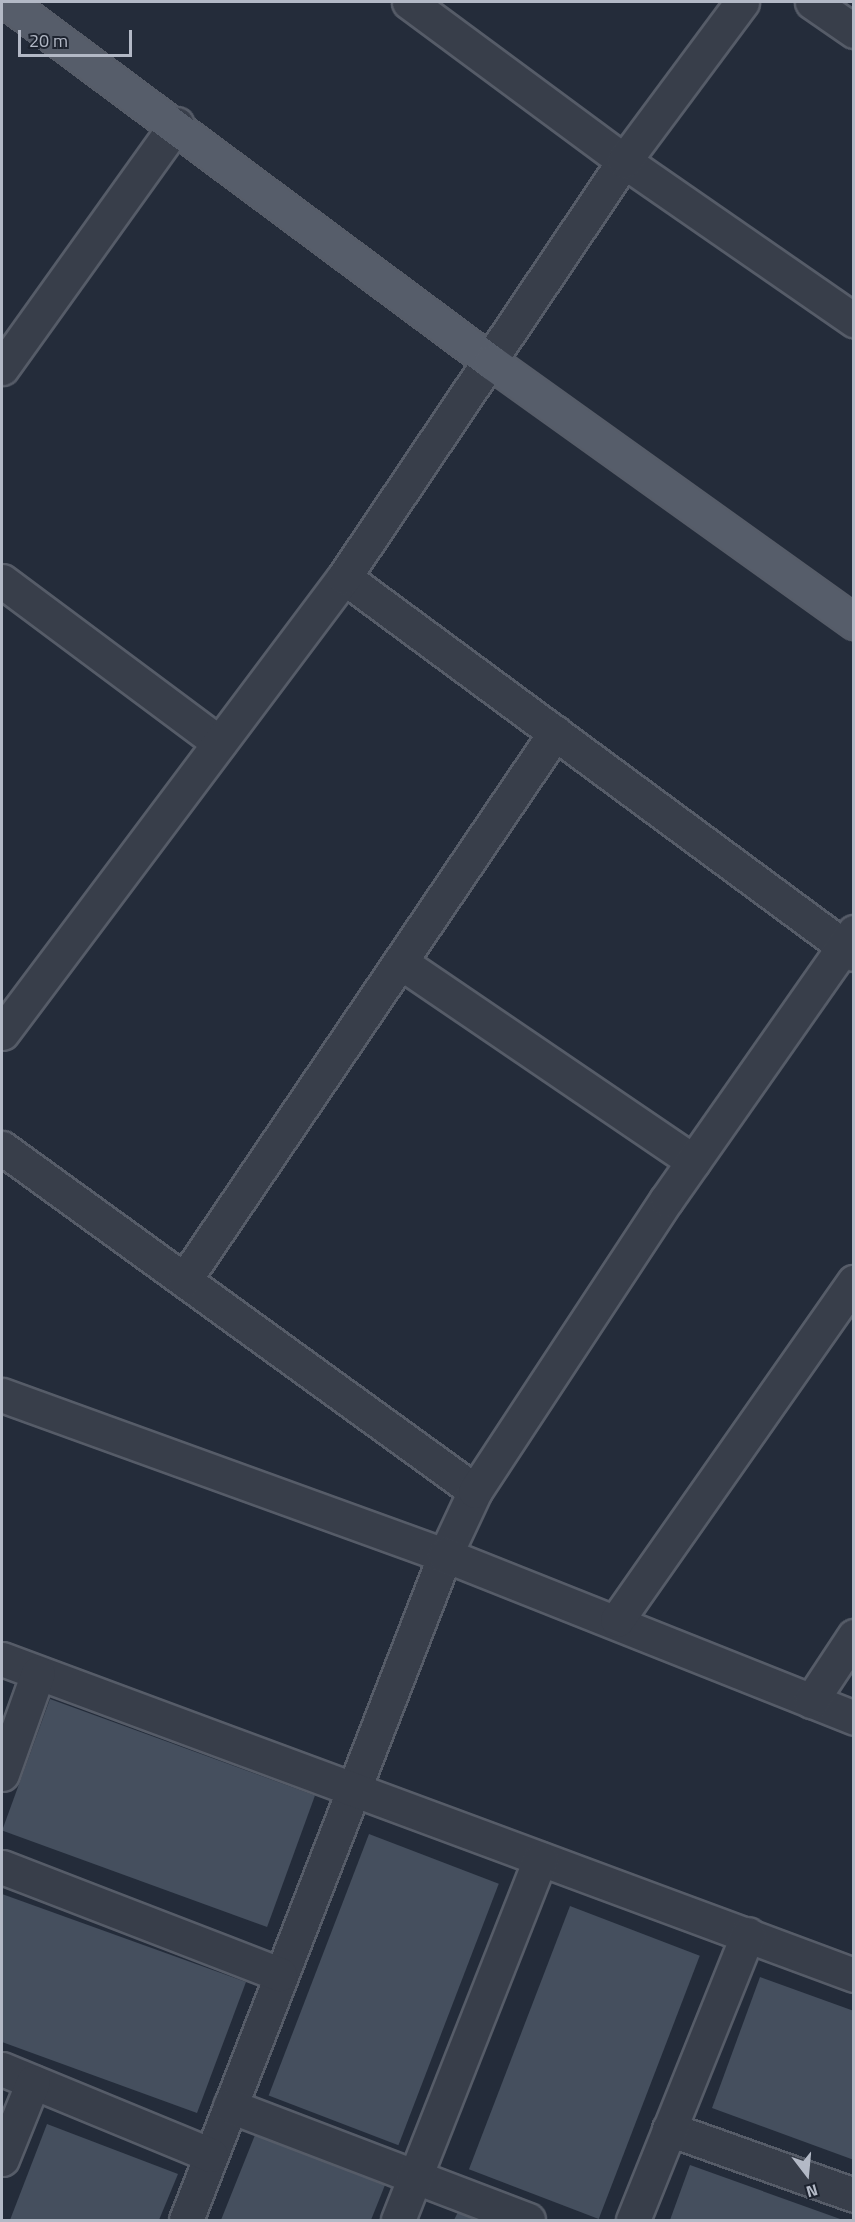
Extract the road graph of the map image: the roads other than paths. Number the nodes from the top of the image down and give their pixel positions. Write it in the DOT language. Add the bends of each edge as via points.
graph roads {
  1 [pos="7,2"];
  2 [pos="409,2"];
  3 [pos="742,2"];
  4 [pos="812,2"];
  5 [pos="854,31"];
  6 [pos="177,124"];
  7 [pos="624,161"];
  8 [pos="854,320"];
  9 [pos="491,362"];
  10 [pos="2,368"];
  11 [pos="344,577"];
  12 [pos="2,580"];
  13 [pos="854,622"];
  14 [pos="555,733"];
  15 [pos="219,743"];
  16 [pos="850,944"];
  17 [pos="403,964"];
  18 [pos="2,1033"];
  19 [pos="2,1148"];
  20 [pos="693,1161"];
  21 [pos="185,1279"];
  22 [pos="854,1282"];
  23 [pos="2,1395"];
  24 [pos="475,1491"];
  25 [pos="445,1555"];
  26 [pos="617,1620"];
  27 [pos="854,1636"];
  28 [pos="2,1659"];
  29 [pos="38,1673"];
  30 [pos="811,1701"];
  31 [pos="854,1718"];
  32 [pos="2,1774"];
  33 [pos="351,1791"];
  34 [pos="540,1859"];
  35 [pos="2,1867"];
  36 [pos="748,1934"];
  37 [pos="853,1973"];
  38 [pos="280,1974"];
  39 [pos="2,2069"];
  40 [pos="33,2082"];
  41 [pos="230,2106"];
  42 [pos="669,2129"];
  43 [pos="211,2155"];
  44 [pos="2,2159"];
  45 [pos="414,2179"];
  46 [pos="854,2195"];
  47 [pos="186,2220"];
  48 [pos="398,2220"];
  49 [pos="528,2220"];
  50 [pos="633,2220"];
  1 -- 6 [label="main road"];
  2 -- 7 [label="street"];
  3 -- 7 [label="street"];
  4 -- 5 [label="street"];
  6 -- 9 [label="main road"];
  6 -- 10 [label="street"];
  7 -- 8 [label="street"];
  7 -- 9 [label="street"];
  9 -- 11 [label="street"];
  9 -- 13 [label="main road"];
  11 -- 14 [label="street"];
  11 -- 15 [label="street"];
  12 -- 15 [label="street"];
  14 -- 16 [label="street"];
  14 -- 17 [label="street"];
  15 -- 18 [label="street"];
  16 -- 20 [label="street"];
  17 -- 20 [label="street"];
  17 -- 21 [label="street"];
  19 -- 21 [label="street"];
  20 -- 24 [label="street"];
  21 -- 24 [label="street"];
  22 -- 26 [label="street"];
  23 -- 25 [label="street"];
  24 -- 25 [label="street"];
  25 -- 26 [label="street"];
  25 -- 33 [label="street"];
  26 -- 30 [label="street"];
  27 -- 30 [label="street"];
  28 -- 29 [label="street"];
  29 -- 32 [label="street"];
  29 -- 33 [label="street"];
  30 -- 31 [label="street"];
  33 -- 34 [label="street"];
  33 -- 38 [label="street"];
  34 -- 36 [label="street"];
  34 -- 45 [label="street"];
  35 -- 38 [label="street"];
  36 -- 37 [label="street"];
  36 -- 42 [label="street"];
  38 -- 41 [label="street"];
  39 -- 40 [label="street"];
  40 -- 43 [label="street"];
  40 -- 44 [label="street"];
  41 -- 43 [label="street"];
  41 -- 45 [label="street"];
  42 -- 46 [label="street"];
  42 -- 50 [label="street"];
  43 -- 47 [label="street"];
  45 -- 48 [label="street"];
  45 -- 49 [label="street"];
}
